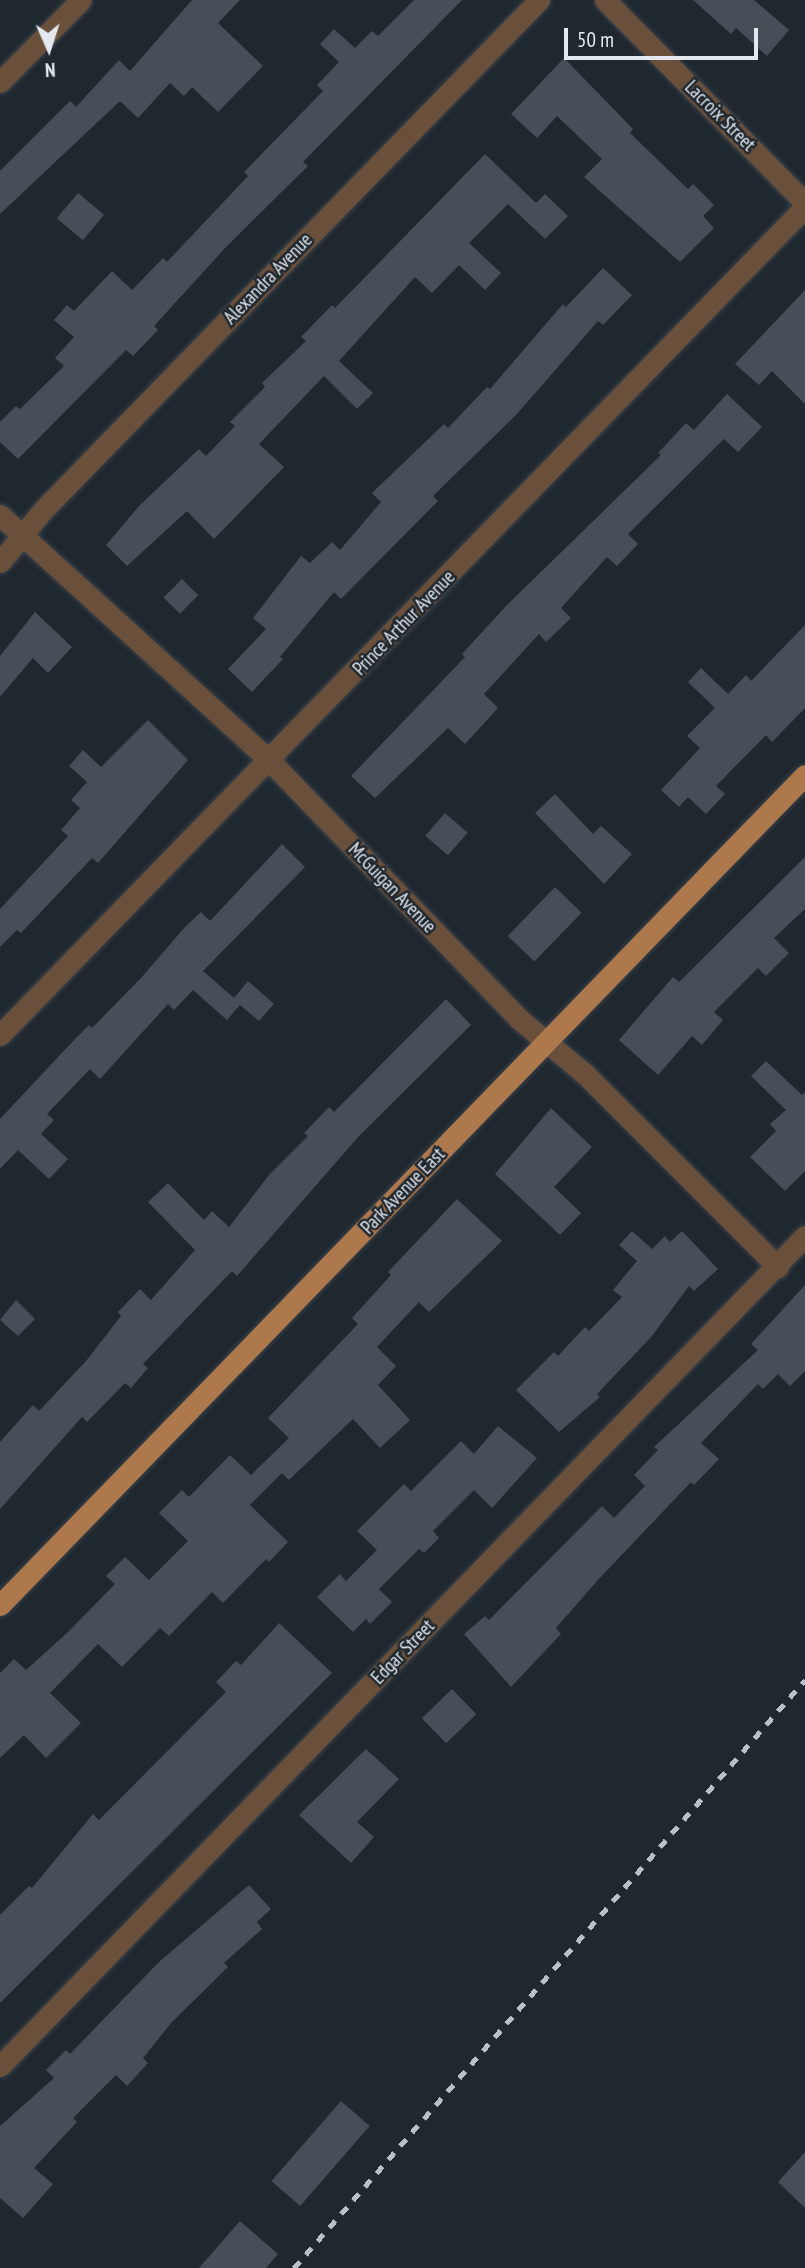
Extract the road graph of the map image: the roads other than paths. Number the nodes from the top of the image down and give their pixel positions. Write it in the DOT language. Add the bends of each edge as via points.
graph roads {
  1 [pos="81,0"];
  2 [pos="539,0"];
  3 [pos="605,0"];
  4 [pos="0,82"];
  5 [pos="805,205"];
  6 [pos="0,515"];
  7 [pos="23,538"];
  8 [pos="0,562"];
  9 [pos="271,761"];
  10 [pos="805,775"];
  11 [pos="0,1035"];
  12 [pos="548,1042"];
  13 [pos="805,1236"];
  14 [pos="778,1267"];
  15 [pos="0,1605"];
  16 [pos="0,2066"];
  1 -- 4 [label="street"];
  2 -- 7 [label="street, Alexandra Avenue" via="44,509"];
  3 -- 5 [label="street, Lacroix Street"];
  5 -- 9 [label="street, Prince Arthur Avenue"];
  6 -- 7 [label="street, McGuigan Avenue"];
  7 -- 8 [label="street, Alexandra Avenue"];
  7 -- 9 [label="street, McGuigan Avenue"];
  9 -- 11 [label="street, Prince Arthur Avenue"];
  9 -- 12 [label="street, McGuigan Avenue" via="519,1019"];
  10 -- 12 [label="main road, Park Avenue East"];
  12 -- 14 [label="street, McGuigan Avenue"];
  12 -- 15 [label="main road, Park Avenue East"];
  13 -- 14 [label="street, Edgar Street"];
  14 -- 16 [label="street, Edgar Street"];
}
